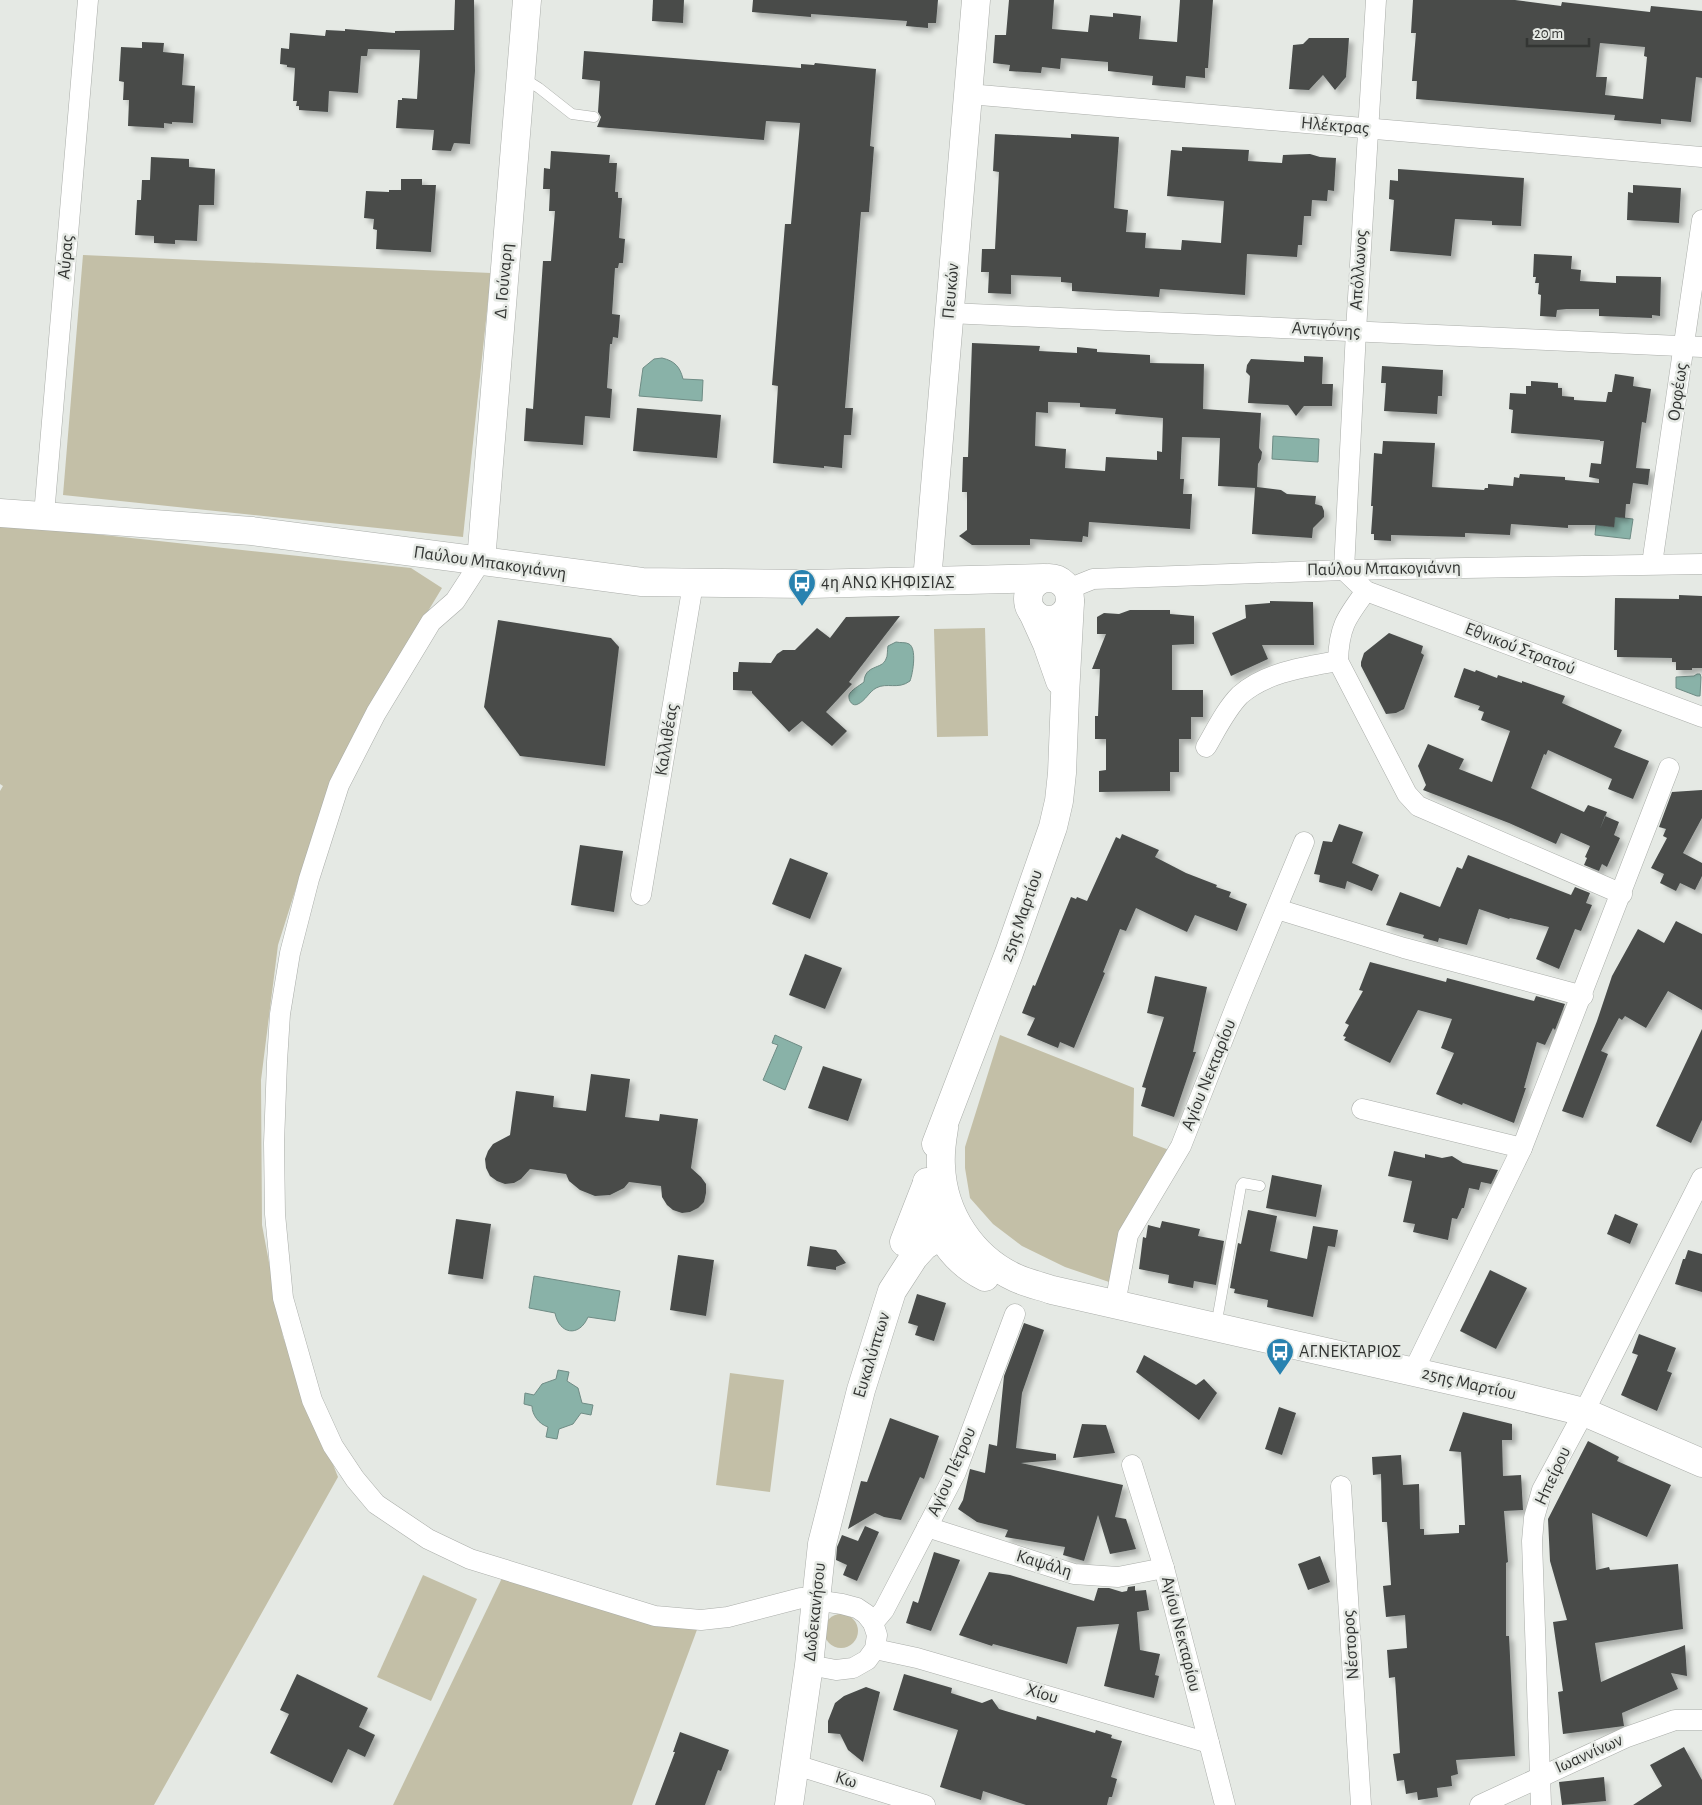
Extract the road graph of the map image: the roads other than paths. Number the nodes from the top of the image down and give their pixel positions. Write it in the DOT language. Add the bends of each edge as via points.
graph roads {
  1 [pos="88,0"];
  2 [pos="527,0"];
  3 [pos="976,0"];
  4 [pos="1376,0"];
  5 [pos="520,76"];
  6 [pos="968,94"];
  7 [pos="594,117"];
  8 [pos="1368,129"];
  9 [pos="1702,157"];
  10 [pos="1702,220"];
  11 [pos="949,313"];
  12 [pos="1356,331"];
  13 [pos="1693,346"];
  14 [pos="0,513"];
  15 [pos="44,515"];
  16 [pos="481,561"];
  17 [pos="1652,564"];
  18 [pos="1702,564"];
  19 [pos="1344,570"];
  20 [pos="981,580"];
  21 [pos="927,581"];
  22 [pos="693,584"];
  23 [pos="1061,589"];
  24 [pos="1366,591"];
  25 [pos="1031,610"];
  26 [pos="1338,661"];
  27 [pos="1064,696"];
  28 [pos="1702,717"];
  29 [pos="1206,747"];
  30 [pos="1669,768"];
  31 [pos="1304,842"];
  32 [pos="1622,894"];
  33 [pos="641,895"];
  34 [pos="1277,909"];
  35 [pos="1582,996"];
  36 [pos="1362,1109"];
  37 [pos="944,1128"];
  38 [pos="1522,1148"];
  39 [pos="1702,1178"];
  40 [pos="927,1183"];
  41 [pos="1260,1186"];
  42 [pos="945,1221"];
  43 [pos="909,1249"];
  44 [pos="961,1260"];
  45 [pos="1052,1290"];
  46 [pos="1115,1304"];
  47 [pos="1015,1314"];
  48 [pos="1215,1327"];
  49 [pos="1414,1372"];
  50 [pos="1584,1412"];
  51 [pos="852,1420"];
  52 [pos="1702,1463"];
  53 [pos="1132,1466"];
  54 [pos="1341,1486"];
  55 [pos="927,1527"];
  56 [pos="1164,1568"];
  57 [pos="816,1600"];
  58 [pos="873,1623"];
  59 [pos="875,1649"];
  60 [pos="809,1665"];
  61 [pos="1702,1720"];
  62 [pos="1209,1743"];
  63 [pos="796,1765"];
  64 [pos="1541,1775"];
  65 [pos="789,1805"];
  66 [pos="925,1805"];
  67 [pos="1225,1805"];
  68 [pos="1361,1805"];
  69 [pos="1480,1805"];
  70 [pos="1541,1805"];
  1 -- 15 [label="street, Αύρας"];
  2 -- 5 [label="main road, Δ. Γούναρη"];
  3 -- 6 [label="main road, Πευκών"];
  4 -- 8 [label="street, Απόλλωνος"];
  5 -- 7 [label="lane" via="572,114"];
  5 -- 16 [label="main road, Δ. Γούναρη"];
  6 -- 8 [label="street, Ηλέκτρας"];
  6 -- 11 [label="main road, Πευκών"];
  8 -- 9 [label="street, Ηλέκτρας"];
  8 -- 12 [label="street, Απόλλωνος"];
  10 -- 13 [label="street, Ορφέως"];
  11 -- 12 [label="street, Αντιγόνης"];
  11 -- 21 [label="main road, Πευκών"];
  12 -- 13 [label="street, Αντιγόνης"];
  12 -- 19 [label="street, Απόλλωνος"];
  13 -- 17 [label="street, Ορφέως"];
  14 -- 15 [label="main road, Παύλου Μπακογιάννη"];
  15 -- 16 [label="main road, Παύλου Μπακογιάννη" via="252,530"];
  16 -- 22 [label="main road, Παύλου Μπακογιάννη" via="642,582"];
  16 -- 57 [label="street" via="455,601 431,622 376,713 339,785 290,953 280,1014 277,1062 275,1214 283,1298 312,1400 333,1446 355,1480 376,1504 428,1539 470,1559 655,1616 701,1620 728,1617 800,1598"];
  17 -- 18 [label="street, Παύλου Μπακογιάννη"];
  17 -- 19 [label="street, Παύλου Μπακογιάννη"];
  19 -- 23 [label="street, Παύλου Μπακογιάννη" via="1093,579"];
  19 -- 24 [label="street, Εθνικού Στρατού"];
  20 -- 21 [label="main road, Παύλου Μπακογιάννη"];
  20 -- 23 [label="main road, Παύλου Μπακογιάννη"];
  20 -- 25 [label="main road, Παύλου Μπακογιάννη" via="1009,590"];
  21 -- 22 [label="main road, Παύλου Μπακογιάννη"];
  22 -- 33 [label="street, Καλλιθέας"];
  23 -- 25 [label="main road" via="1032,586 1027,600"];
  23 -- 25 [label="main road" via="1064,614 1052,620 1038,618"];
  23 -- 27 [label="main road, 25ης Μαρτίου"];
  24 -- 26 [label="street" via="1346,617 1338,640"];
  24 -- 28 [label="street, Εθνικού Στρατού"];
  25 -- 27 [label="main road, 25ης Μαρτίου" via="1047,644"];
  26 -- 29 [label="street" via="1300,668 1251,687 1239,696"];
  26 -- 32 [label="street" via="1407,794 1418,806"];
  27 -- 37 [label="main road, 25ης Μαρτίου" via="1062,773 1053,827"];
  30 -- 32 [label="street"];
  31 -- 34 [label="street, Αγίου Νεκταρίου"];
  32 -- 35 [label="street"];
  34 -- 35 [label="street" via="1404,948"];
  34 -- 46 [label="street, Αγίου Νεκταρίου" via="1181,1146 1128,1235"];
  35 -- 38 [label="street"];
  36 -- 38 [label="street"];
  37 -- 40 [label="main road, 25ης Μαρτίου" via="929,1163"];
  37 -- 42 [label="main road, 25ης Μαρτίου" via="940,1164"];
  38 -- 49 [label="street"];
  39 -- 50 [label="street, Ηπείρου"];
  40 -- 42 [label="main road, 25ης Μαρτίου" via="928,1198"];
  40 -- 43 [label="main road"];
  41 -- 48 [label="lane" via="1243,1183 1241,1186"];
  42 -- 43 [label="main road, Ευκαλύπτων" via="924,1246"];
  42 -- 44 [label="main road, 25ης Μαρτίου"];
  42 -- 45 [label="main road, 25ης Μαρτίου" via="992,1264 1016,1278"];
  43 -- 44 [label="main road"];
  43 -- 51 [label="main road, Ευκαλύπτων" via="892,1291"];
  44 -- 45 [label="main road, 25ης Μαρτίου" via="994,1282 1023,1289"];
  45 -- 46 [label="main road, 25ης Μαρτίου"];
  46 -- 48 [label="main road, 25ης Μαρτίου"];
  47 -- 55 [label="street, Αγίου Πέτρου" via="956,1472"];
  48 -- 49 [label="main road, 25ης Μαρτίου"];
  49 -- 50 [label="main road, 25ης Μαρτίου"];
  50 -- 52 [label="main road, 25ης Μαρτίου"];
  50 -- 64 [label="street, Ηπείρου" via="1542,1490 1534,1518 1532,1541"];
  51 -- 57 [label="main road, Δωδεκανήσου" via="822,1544"];
  53 -- 56 [label="street, Αγίου Νεκταρίου"];
  54 -- 68 [label="street, Νέστορος"];
  55 -- 56 [label="street, Καψάλη" via="1074,1574 1118,1577"];
  55 -- 58 [label="street, Αγίου Πέτρου" via="884,1610"];
  56 -- 62 [label="street, Αγίου Νεκταρίου"];
  57 -- 58 [label="street" via="857,1608"];
  57 -- 60 [label="main road, Δωδεκανήσου"];
  58 -- 59 [label="street" via="877,1634"];
  59 -- 60 [label="street" via="867,1660 853,1668 836,1670"];
  59 -- 62 [label="street, Χίου" via="917,1658"];
  60 -- 63 [label="main road, Δωδεκανήσου"];
  61 -- 64 [label="street, Ιωαννίνων" via="1675,1720 1626,1737"];
  62 -- 67 [label="street, Αγίου Νεκταρίου"];
  63 -- 65 [label="main road, Δωδεκανήσου"];
  63 -- 66 [label="street, Κω"];
  64 -- 69 [label="street, Ιωαννίνων"];
  64 -- 70 [label="street, Ηπείρου"];
}
